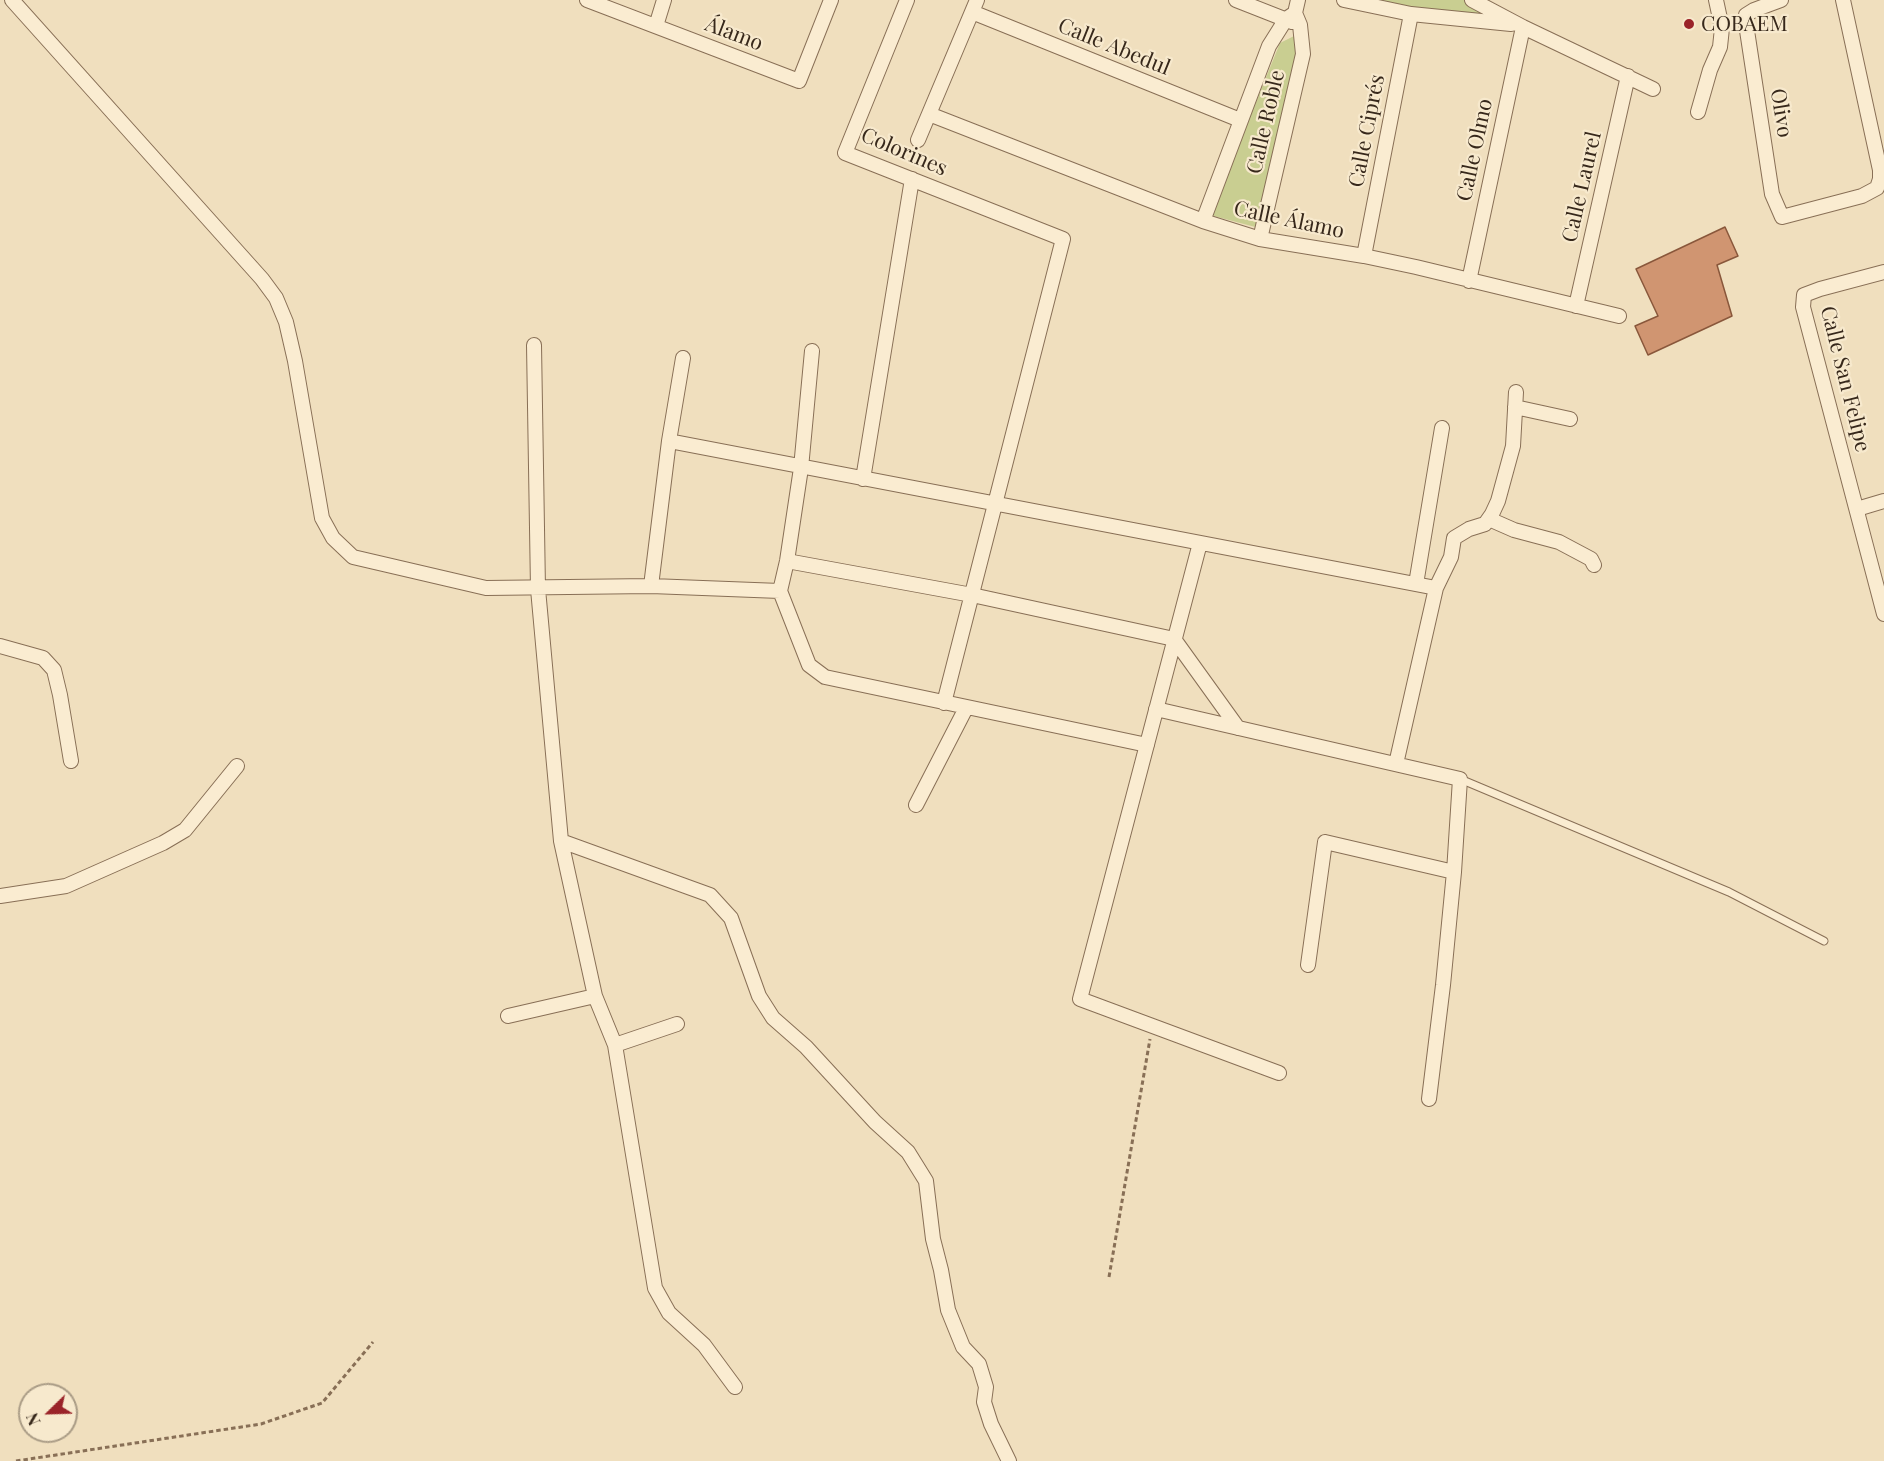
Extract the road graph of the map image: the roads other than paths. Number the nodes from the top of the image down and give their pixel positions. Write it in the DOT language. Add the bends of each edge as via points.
graph roads {
  1 [pos="12,0"];
  2 [pos="587,0"];
  3 [pos="664,0"];
  4 [pos="831,0"];
  5 [pos="907,0"];
  6 [pos="1236,0"];
  7 [pos="1344,0"];
  8 [pos="1472,0"];
  9 [pos="1716,0"];
  10 [pos="1781,0"];
  11 [pos="1843,0"];
  12 [pos="974,6"];
  13 [pos="1411,14"];
  14 [pos="1295,15"];
  15 [pos="656,26"];
  16 [pos="1521,26"];
  17 [pos="1628,76"];
  18 [pos="1653,89"];
  19 [pos="1698,111"];
  20 [pos="929,114"];
  21 [pos="1240,120"];
  22 [pos="918,140"];
  23 [pos="912,179"];
  24 [pos="1203,221"];
  25 [pos="1260,239"];
  26 [pos="1364,256"];
  27 [pos="1884,272"];
  28 [pos="1468,281"];
  29 [pos="1576,306"];
  30 [pos="1619,316"];
  31 [pos="534,345"];
  32 [pos="812,351"];
  33 [pos="683,358"];
  34 [pos="1516,392"];
  35 [pos="1515,407"];
  36 [pos="1570,419"];
  37 [pos="1442,428"];
  38 [pos="669,441"];
  39 [pos="801,468"];
  40 [pos="863,479"];
  41 [pos="1884,501"];
  42 [pos="994,503"];
  43 [pos="1857,509"];
  44 [pos="1489,519"];
  45 [pos="1200,543"];
  46 [pos="787,561"];
  47 [pos="1594,565"];
  48 [pos="1416,584"];
  49 [pos="651,585"];
  50 [pos="1436,588"];
  51 [pos="538,589"];
  52 [pos="780,591"];
  53 [pos="972,595"];
  54 [pos="1884,614"];
  55 [pos="1174,639"];
  56 [pos="0,646"];
  57 [pos="944,703"];
  58 [pos="966,708"];
  59 [pos="1156,709"];
  60 [pos="1238,728"];
  61 [pos="1147,745"];
  62 [pos="71,761"];
  63 [pos="1396,764"];
  64 [pos="237,766"];
  65 [pos="1460,779"];
  66 [pos="916,805"];
  67 [pos="561,841"];
  68 [pos="1454,872"];
  69 [pos="0,896"];
  70 [pos="1824,941"];
  71 [pos="1308,965"];
  72 [pos="595,996"];
  73 [pos="508,1016"];
  74 [pos="677,1024"];
  75 [pos="615,1045"];
  76 [pos="1279,1073"];
  77 [pos="1429,1099"];
  78 [pos="735,1387"];
  79 [pos="1009,1461"];
  1 -- 51 [label="street" via="276,298 295,361 322,518 333,538 353,556 486,588"];
  2 -- 15 [label="street, Álamo"];
  3 -- 15 [label="street"];
  4 -- 15 [label="street, Álamo" via="799,81"];
  5 -- 23 [label="street, Colorines" via="844,153"];
  6 -- 14 [label="street"];
  7 -- 13 [label="street"];
  8 -- 16 [label="street"];
  9 -- 19 [label="street" via="1722,28 1720,47"];
  10 -- 11 [label="street, Olivo" via="1746,15 1772,194 1782,217 1862,196 1877,188 1880,179"];
  12 -- 20 [label="street"];
  12 -- 21 [label="street, Calle Abedul"];
  13 -- 16 [label="street"];
  13 -- 26 [label="street, Calle Ciprés"];
  14 -- 21 [label="street, Calle Roble" via="1269,46"];
  14 -- 25 [label="street, Calle Roble" via="1304,54"];
  16 -- 17 [label="street"];
  16 -- 28 [label="street, Calle Olmo"];
  17 -- 18 [label="street"];
  17 -- 29 [label="street, Calle Laurel"];
  20 -- 22 [label="street"];
  20 -- 24 [label="street, Calle Álamo"];
  21 -- 24 [label="street, Calle Roble"];
  23 -- 40 [label="street"];
  23 -- 42 [label="street, Colorines" via="1063,239"];
  24 -- 25 [label="street, Calle Álamo"];
  25 -- 26 [label="street, Calle Álamo"];
  26 -- 28 [label="street, Calle Álamo"];
  27 -- 43 [label="street, Calle San Felipe" via="1804,295 1803,307"];
  28 -- 29 [label="street, Calle Álamo"];
  29 -- 30 [label="street, Calle Álamo"];
  31 -- 51 [label="street"];
  32 -- 39 [label="street"];
  33 -- 38 [label="street"];
  34 -- 35 [label="street"];
  35 -- 36 [label="street"];
  35 -- 44 [label="street" via="1513,446"];
  37 -- 48 [label="street"];
  38 -- 39 [label="street"];
  38 -- 49 [label="street"];
  39 -- 40 [label="street"];
  39 -- 46 [label="street"];
  40 -- 42 [label="street"];
  41 -- 43 [label="street"];
  42 -- 45 [label="street"];
  42 -- 53 [label="street"];
  43 -- 54 [label="street, Calle San Felipe"];
  44 -- 47 [label="street" via="1559,542"];
  44 -- 50 [label="street" via="1454,538 1451,557"];
  45 -- 48 [label="street"];
  45 -- 55 [label="street"];
  46 -- 52 [label="street"];
  46 -- 53 [label="street"];
  48 -- 50 [label="street"];
  49 -- 51 [label="street"];
  49 -- 52 [label="street"];
  50 -- 63 [label="street"];
  51 -- 67 [label="street"];
  52 -- 57 [label="street" via="809,665 825,677"];
  53 -- 55 [label="street"];
  53 -- 57 [label="street"];
  55 -- 59 [label="street"];
  55 -- 60 [label="street"];
  56 -- 62 [label="street" via="43,658 54,670"];
  57 -- 58 [label="street"];
  58 -- 61 [label="street"];
  58 -- 66 [label="street"];
  59 -- 60 [label="street"];
  59 -- 61 [label="street"];
  60 -- 63 [label="street"];
  61 -- 76 [label="street" via="1080,999"];
  63 -- 65 [label="street"];
  64 -- 69 [label="street" via="185,830 163,843 66,886"];
  65 -- 68 [label="street"];
  65 -- 70 [label="lane" via="1729,892"];
  67 -- 72 [label="street"];
  67 -- 79 [label="street" via="710,896 731,918 759,996 773,1018 908,1152 926,1181 948,1310 963,1347 979,1364 986,1387 984,1402"];
  68 -- 71 [label="street" via="1325,842"];
  68 -- 77 [label="street"];
  72 -- 73 [label="street"];
  72 -- 75 [label="street"];
  74 -- 75 [label="street"];
  75 -- 78 [label="street" via="655,1288 669,1313 704,1345"];
}
